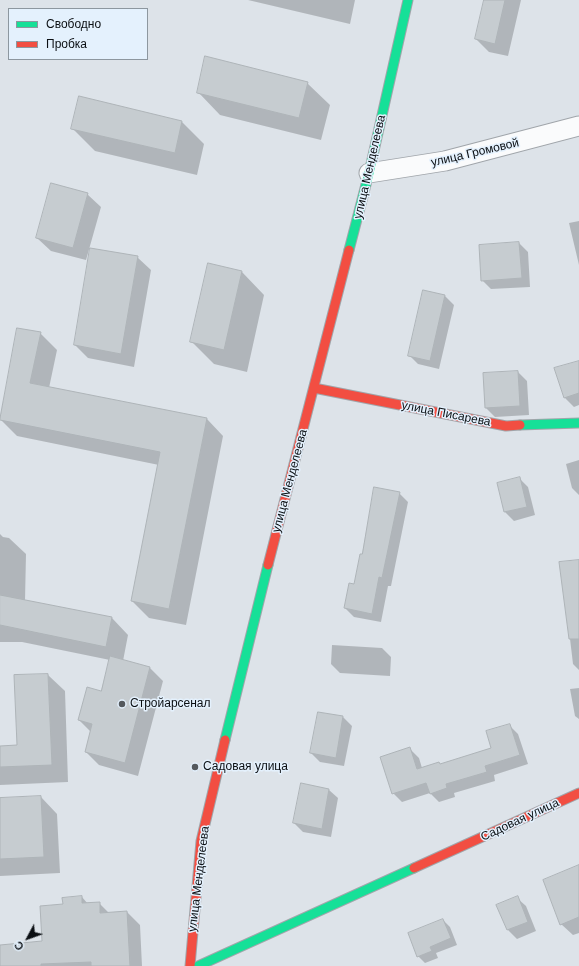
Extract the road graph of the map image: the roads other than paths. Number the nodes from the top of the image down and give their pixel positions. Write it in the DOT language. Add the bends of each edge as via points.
graph roads {
  1 [pos="408,0"];
  2 [pos="579,126"];
  3 [pos="369,173"];
  4 [pos="314,388"];
  5 [pos="579,422"];
  6 [pos="579,792"];
  7 [pos="190,966"];
  8 [pos="198,966"];
  1 -- 3 [label="main road, улица Менделеева"];
  2 -- 3 [label="street, улица Громовой" via="445,161"];
  3 -- 4 [label="main road, улица Менделеева"];
  4 -- 5 [label="main road, улица Писарева" via="506,426"];
  4 -- 7 [label="main road, улица Менделеева" via="253,624 201,841"];
  6 -- 8 [label="main road, Садовая улица"];
}
